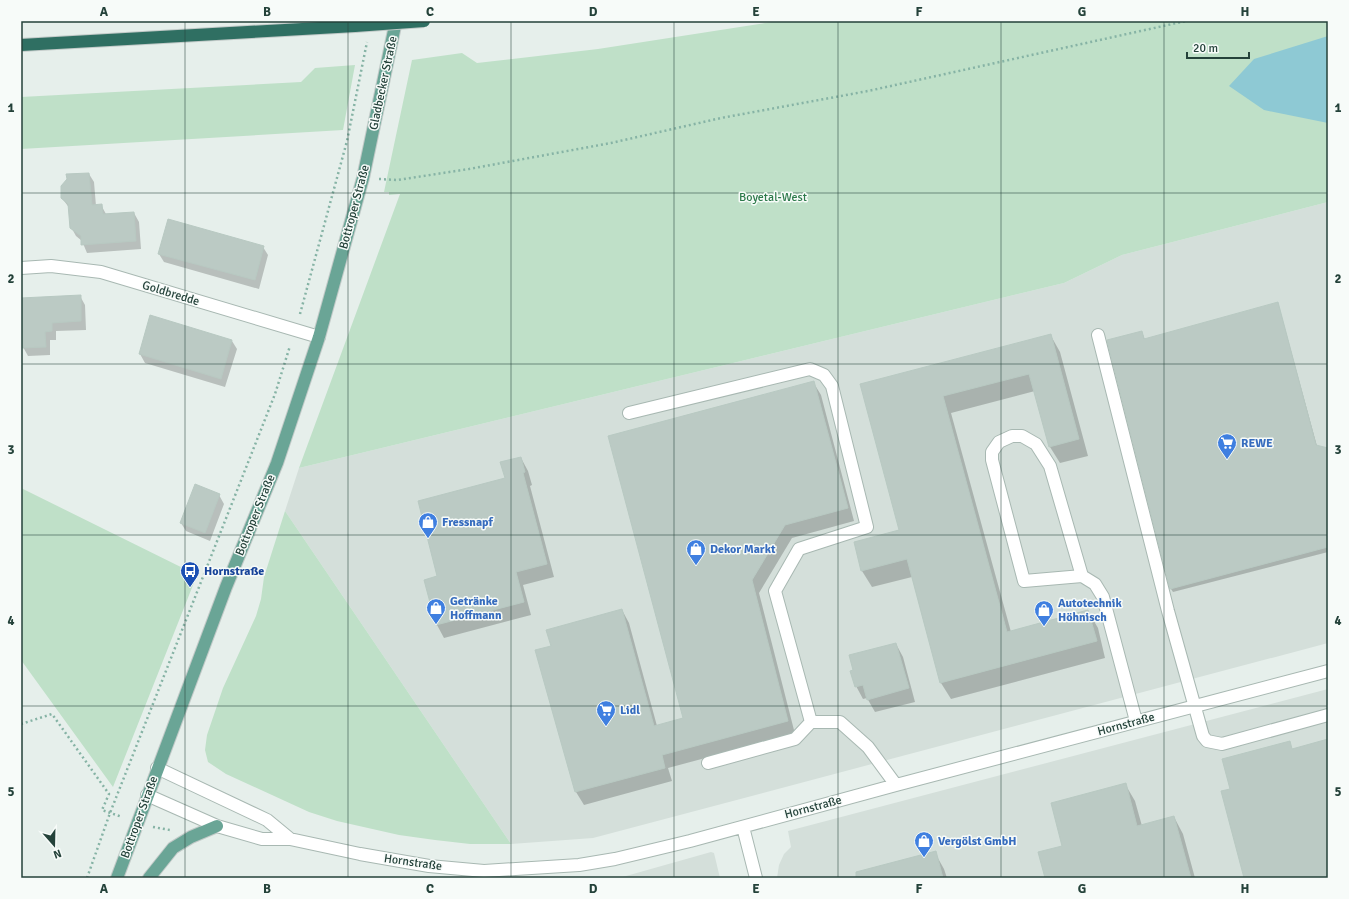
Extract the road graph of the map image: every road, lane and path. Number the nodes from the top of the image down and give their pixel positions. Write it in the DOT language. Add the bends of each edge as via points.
graph roads {
  1 [pos="396,21"];
  2 [pos="424,21"];
  3 [pos="1186,21"];
  4 [pos="369,36"];
  5 [pos="21,45"];
  6 [pos="370,144"];
  7 [pos="363,178"];
  8 [pos="21,268"];
  9 [pos="295,330"];
  10 [pos="1098,335"];
  11 [pos="319,337"];
  12 [pos="629,413"];
  13 [pos="1082,576"];
  14 [pos="1328,671"];
  15 [pos="1194,706"];
  16 [pos="1328,715"];
  17 [pos="1136,721"];
  18 [pos="811,722"];
  19 [pos="21,724"];
  20 [pos="708,763"];
  21 [pos="157,768"];
  22 [pos="896,784"];
  23 [pos="147,795"];
  24 [pos="110,813"];
  25 [pos="137,823"];
  26 [pos="217,826"];
  27 [pos="743,827"];
  28 [pos="290,839"];
  29 [pos="87,878"];
  30 [pos="117,878"];
  31 [pos="149,878"];
  32 [pos="756,878"];
  1 -- 6 [label="main road, Gladbecker Straße"];
  2 -- 5 [label="highway, bridge"];
  3 -- 7 [label="path" via="868,91 721,118 611,143 397,180"];
  4 -- 9 [label="path" via="347,141"];
  6 -- 7 [label="main road, Bottroper Straße"];
  7 -- 11 [label="main road, Bottroper Straße"];
  8 -- 9 [label="street, Goldbredde" via="51,266 101,272"];
  9 -- 11 [label="street, Goldbredde"];
  9 -- 24 [label="path" via="275,394"];
  10 -- 15 [label="street"];
  11 -- 21 [label="main road, Bottroper Straße" via="277,463 226,587"];
  12 -- 18 [label="street" via="810,369 824,375 832,386 867,527 799,549 775,591"];
  13 -- 13 [label="street" via="1024,581 992,460 992,452 999,442 1012,436 1022,436 1036,444 1050,466"];
  13 -- 17 [label="street" via="1095,584 1103,597"];
  14 -- 15 [label="street, Hornstraße"];
  15 -- 16 [label="street" via="1202,736 1207,741 1222,744"];
  15 -- 17 [label="street, Hornstraße"];
  17 -- 22 [label="street, Hornstraße"];
  18 -- 20 [label="street" via="795,739"];
  18 -- 22 [label="street" via="840,722 868,747"];
  19 -- 24 [label="path" via="52,714 109,794 102,810"];
  21 -- 23 [label="main road, Bottroper Straße"];
  21 -- 28 [label="street, Hornstraße" via="267,820"];
  22 -- 27 [label="street, Hornstraße"];
  23 -- 25 [label="main road, Bottroper Straße"];
  23 -- 26 [label="street, Hornstraße"];
  24 -- 25 [label="path"];
  24 -- 29 [label="path"];
  25 -- 30 [label="main road, Bottroper Straße"];
  26 -- 28 [label="street, Hornstraße" via="262,840"];
  26 -- 31 [label="main road" via="173,848"];
  27 -- 28 [label="street, Hornstraße" via="615,860 579,866 484,871 429,866"];
  27 -- 32 [label="street"];
}
